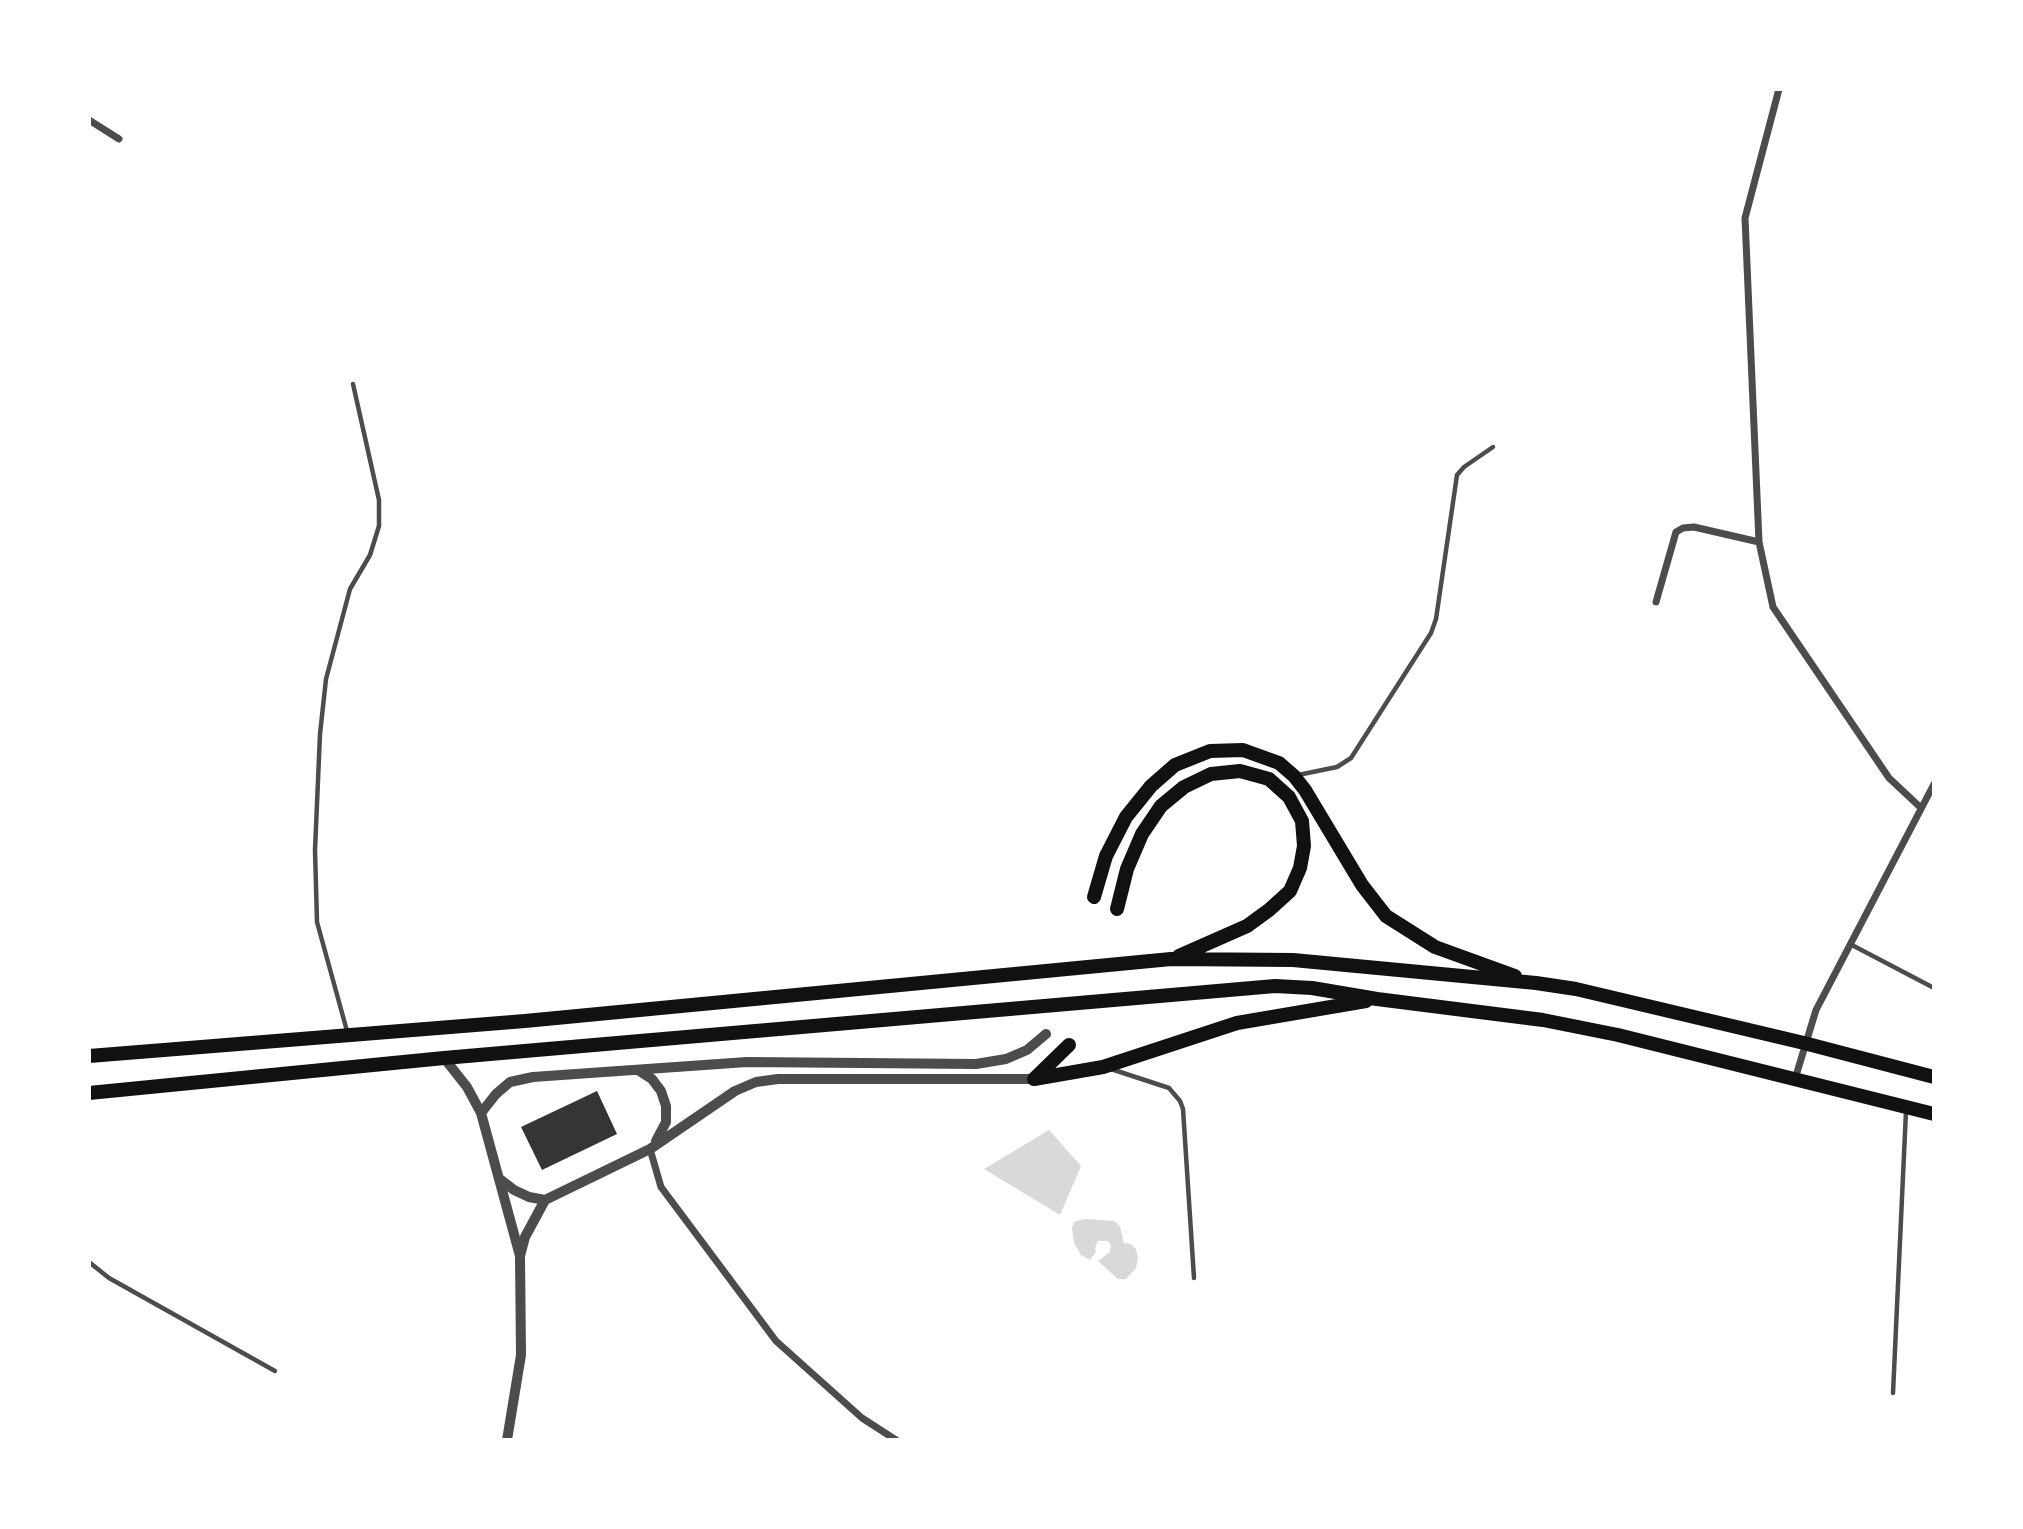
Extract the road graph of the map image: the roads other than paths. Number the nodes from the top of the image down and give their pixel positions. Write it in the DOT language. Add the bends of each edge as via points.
graph roads {
  1 [pos="1779,89"];
  2 [pos="89,120"];
  3 [pos="119,139"];
  4 [pos="353,384"];
  5 [pos="1493,447"];
  6 [pos="1759,542"];
  7 [pos="1656,603"];
  8 [pos="1294,776"];
  9 [pos="1934,784"];
  10 [pos="1920,807"];
  11 [pos="1094,897"];
  12 [pos="1117,909"];
  13 [pos="1850,944"];
  14 [pos="1171,959"];
  15 [pos="1536,983"];
  16 [pos="1934,988"];
  17 [pos="1377,999"];
  18 [pos="1046,1034"];
  19 [pos="348,1036"];
  20 [pos="1804,1043"];
  21 [pos="1069,1045"];
  22 [pos="89,1056"];
  23 [pos="444,1058"];
  24 [pos="1103,1067"];
  25 [pos="638,1070"];
  26 [pos="1934,1077"];
  27 [pos="1034,1079"];
  28 [pos="1795,1079"];
  29 [pos="89,1093"];
  30 [pos="1906,1107"];
  31 [pos="481,1113"];
  32 [pos="1934,1114"];
  33 [pos="650,1149"];
  34 [pos="501,1180"];
  35 [pos="545,1200"];
  36 [pos="520,1256"];
  37 [pos="89,1262"];
  38 [pos="1194,1278"];
  39 [pos="275,1371"];
  40 [pos="1893,1393"];
  41 [pos="507,1440"];
  42 [pos="896,1440"];
  1 -- 6 [label="street" via="1745,218"];
  2 -- 3 [label="street"];
  4 -- 19 [label="lane" via="379,500 379,526 370,555 350,589 326,679 315,850 317,922"];
  5 -- 8 [label="lane" via="1457,475 1430,634 1351,758 1336,767"];
  6 -- 7 [label="street" via="1694,527 1676,532"];
  6 -- 10 [label="street" via="1773,607 1889,778"];
  8 -- 11 [label="main road" via="1279,763 1243,750 1210,751 1175,765 1150,786 1126,817"];
  8 -- 15 [label="main road" via="1386,916 1435,947"];
  9 -- 10 [label="street"];
  10 -- 13 [label="street"];
  12 -- 14 [label="main road" via="1142,834 1161,806 1184,787 1211,774 1240,771 1269,779 1289,797 1302,821 1304,846 1290,891 1247,926"];
  13 -- 16 [label="lane"];
  13 -- 20 [label="street" via="1815,1010"];
  14 -- 15 [label="main road" via="1293,960"];
  14 -- 19 [label="main road"];
  15 -- 20 [label="main road"];
  17 -- 23 [label="main road" via="1275,986"];
  17 -- 24 [label="main road" via="1237,1023"];
  17 -- 28 [label="main road" via="1543,1020"];
  18 -- 25 [label="street" via="1006,1059 976,1063 747,1062"];
  19 -- 22 [label="main road"];
  20 -- 26 [label="main road"];
  20 -- 28 [label="street"];
  21 -- 27 [label="main road"];
  23 -- 29 [label="main road"];
  23 -- 31 [label="street"];
  24 -- 27 [label="main road"];
  24 -- 38 [label="lane" via="1169,1088 1180,1101"];
  25 -- 31 [label="street" via="510,1082"];
  25 -- 33 [label="street" via="652,1079 666,1107 666,1122"];
  27 -- 33 [label="street" via="756,1082 735,1091"];
  28 -- 30 [label="main road"];
  30 -- 32 [label="main road"];
  30 -- 40 [label="lane"];
  31 -- 34 [label="street"];
  33 -- 35 [label="street"];
  33 -- 42 [label="street" via="661,1186 776,1341 862,1418"];
  34 -- 35 [label="street" via="522,1194"];
  34 -- 36 [label="street"];
  35 -- 36 [label="street"];
  36 -- 41 [label="street" via="521,1355"];
  37 -- 39 [label="lane" via="109,1278"];
}
